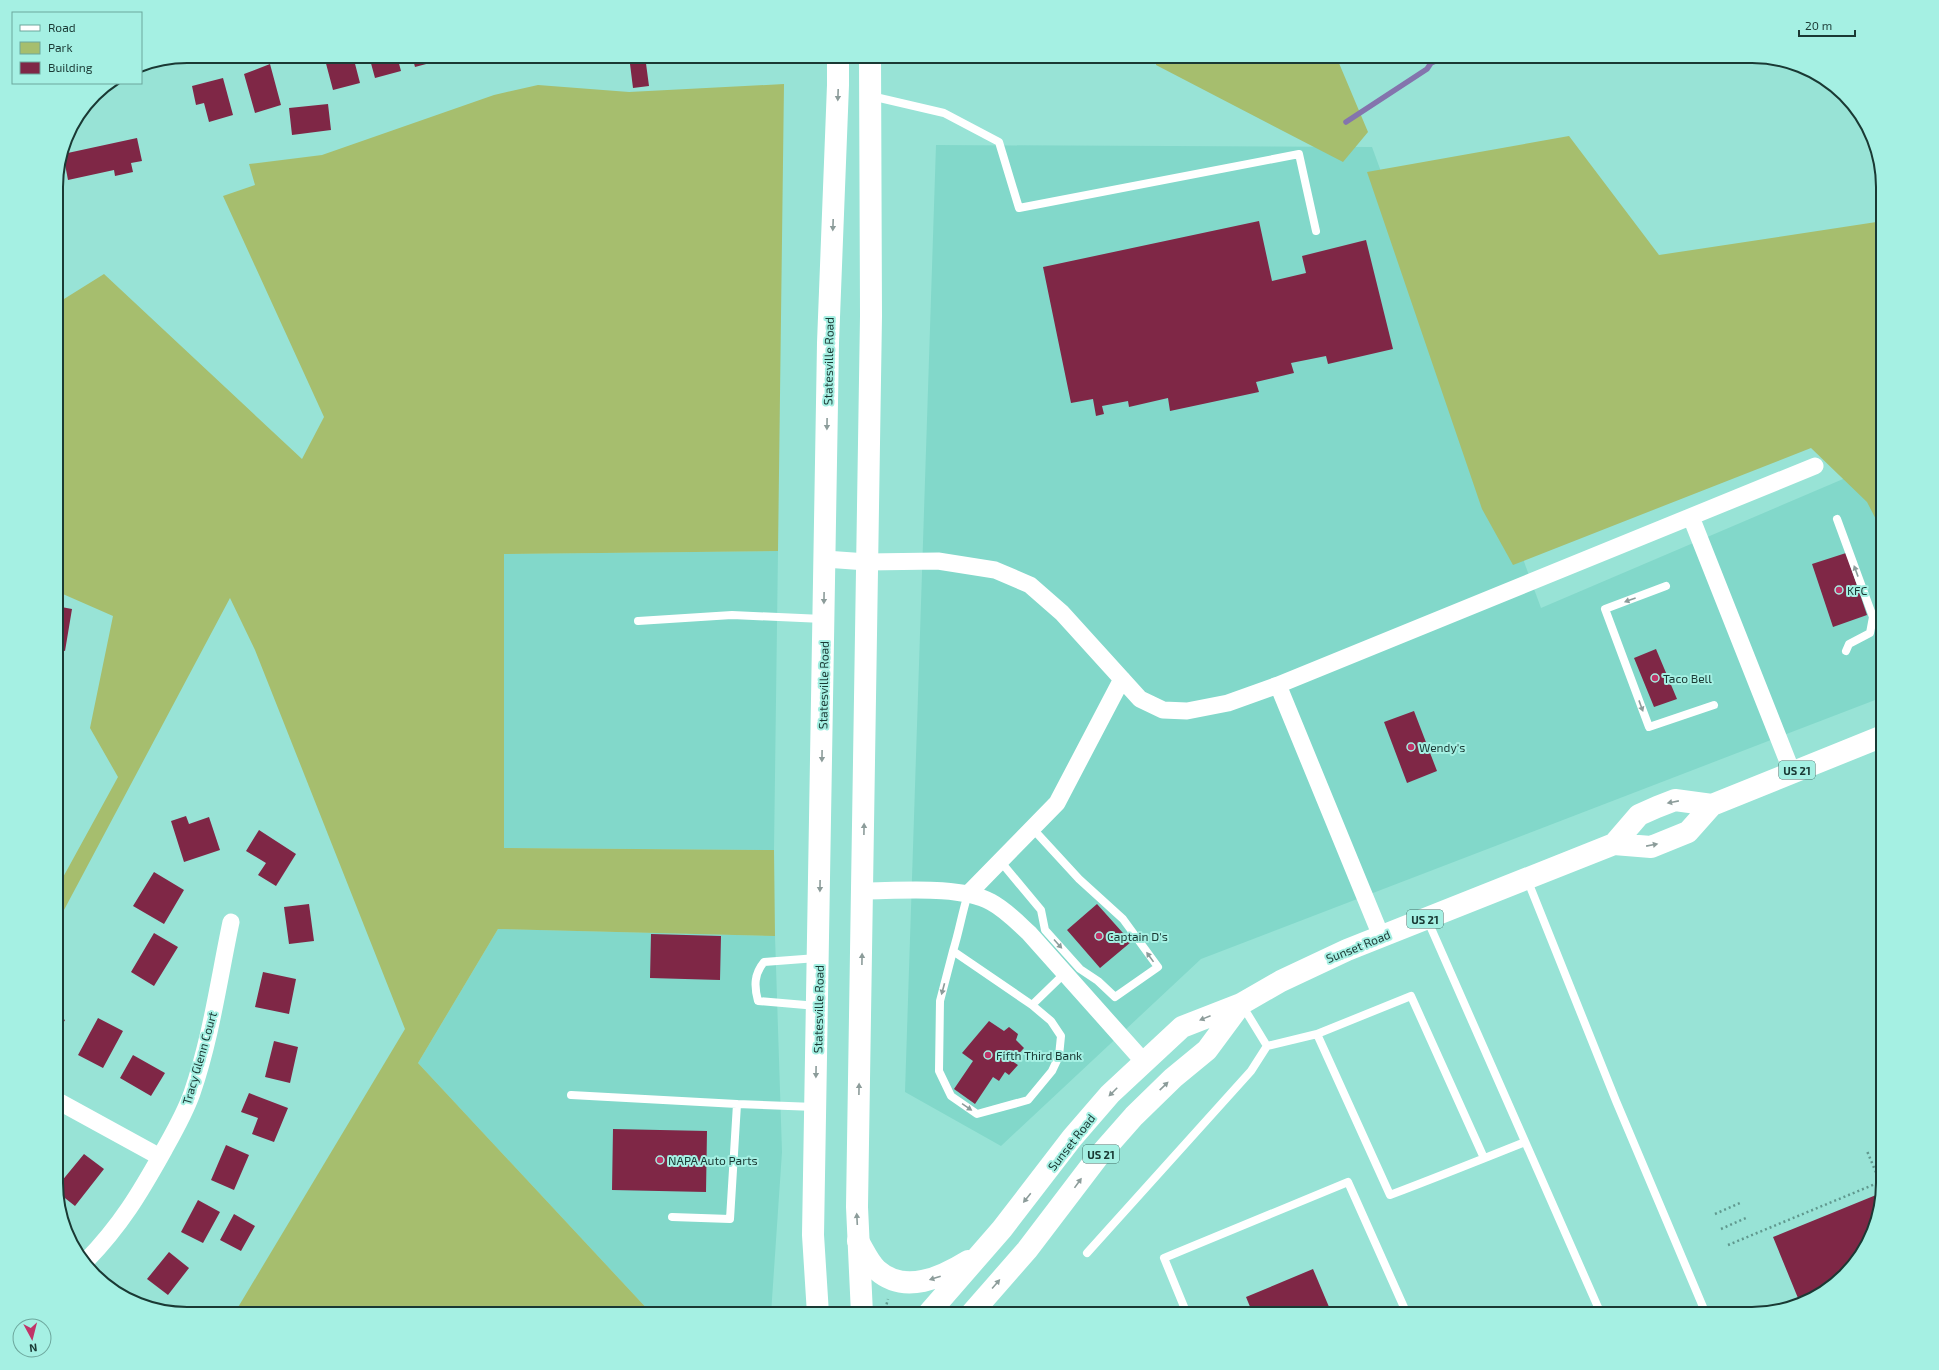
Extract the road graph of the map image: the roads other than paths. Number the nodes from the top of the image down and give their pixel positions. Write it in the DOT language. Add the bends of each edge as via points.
graph roads {
  1 [pos="838,63"];
  2 [pos="870,63"];
  3 [pos="870,96"];
  4 [pos="1316,231"];
  5 [pos="1815,466"];
  6 [pos="1690,517"];
  7 [pos="1837,519"];
  8 [pos="825,559"];
  9 [pos="868,562"];
  10 [pos="1666,586"];
  11 [pos="824,619"];
  12 [pos="638,621"];
  13 [pos="1846,651"];
  14 [pos="1122,679"];
  15 [pos="1278,685"];
  16 [pos="1714,705"];
  17 [pos="1876,739"];
  18 [pos="1792,772"];
  19 [pos="1712,805"];
  20 [pos="1033,829"];
  21 [pos="1614,844"];
  22 [pos="1001,862"];
  23 [pos="1526,878"];
  24 [pos="863,891"];
  25 [pos="968,894"];
  26 [pos="1427,918"];
  27 [pos="230,922"];
  28 [pos="1381,936"];
  29 [pos="953,951"];
  30 [pos="819,958"];
  31 [pos="1065,974"];
  32 [pos="1241,1004"];
  33 [pos="818,1006"];
  34 [pos="1032,1006"];
  35 [pos="1317,1034"];
  36 [pos="1267,1046"];
  37 [pos="1144,1062"];
  38 [pos="571,1095"];
  39 [pos="63,1104"];
  40 [pos="737,1104"];
  41 [pos="816,1107"];
  42 [pos="1525,1142"];
  43 [pos="160,1157"];
  44 [pos="1484,1158"];
  45 [pos="672,1217"];
  46 [pos="858,1241"];
  47 [pos="981,1253"];
  48 [pos="1087,1253"];
  49 [pos="89,1258"];
  50 [pos="818,1307"];
  51 [pos="862,1307"];
  52 [pos="934,1307"];
  53 [pos="977,1307"];
  54 [pos="1184,1307"];
  55 [pos="1405,1307"];
  56 [pos="1598,1307"];
  57 [pos="1703,1307"];
  1 -- 8 [label="main road, Statesville Road, one-way" via="828,343"];
  2 -- 3 [label="main road"];
  3 -- 4 [label="lane" via="944,113 999,142 1019,208 1299,154"];
  3 -- 9 [label="main road"];
  5 -- 6 [label="street"];
  6 -- 15 [label="street"];
  6 -- 18 [label="street"];
  13 -- 7 [label="lane, one-way" via="1849,644 1870,632 1873,617"];
  8 -- 9 [label="street"];
  8 -- 11 [label="main road, Statesville Road, one-way"];
  9 -- 14 [label="street" via="938,561 995,570 1030,585 1062,613"];
  24 -- 9 [label="main road, one-way"];
  10 -- 16 [label="lane, one-way" via="1605,609 1649,727"];
  11 -- 12 [label="lane" via="732,615"];
  11 -- 30 [label="main road, Statesville Road, one-way"];
  14 -- 15 [label="street" via="1140,699 1163,710 1187,711 1228,703"];
  14 -- 20 [label="street" via="1057,803"];
  15 -- 28 [label="street"];
  17 -- 18 [label="main road, Sunset Road / US 21"];
  18 -- 19 [label="main road, Sunset Road / US 21"];
  21 -- 19 [label="main road, Sunset Road / US 21, one-way" via="1651,847 1688,832"];
  19 -- 21 [label="main road, Sunset Road / US 21, one-way" via="1675,800 1657,807 1639,815"];
  20 -- 22 [label="street"];
  22 -- 20 [label="lane, one-way" via="1041,910 1045,930 1080,969 1115,997 1158,967 1123,919 1079,879"];
  21 -- 23 [label="main road, Sunset Road / US 21"];
  22 -- 25 [label="street"];
  23 -- 26 [label="main road, Sunset Road / US 21"];
  23 -- 57 [label="lane"];
  24 -- 25 [label="street" via="935,890"];
  46 -- 24 [label="main road, one-way"];
  25 -- 29 [label="lane"];
  25 -- 31 [label="street" via="990,901 1010,915"];
  26 -- 28 [label="main road, Sunset Road / US 21"];
  26 -- 42 [label="lane"];
  27 -- 43 [label="street, Tracy Glenn Court" via="192,1094"];
  28 -- 32 [label="main road, Sunset Road / US 21" via="1315,964"];
  29 -- 34 [label="lane"];
  29 -- 34 [label="lane, one-way" via="940,1001 939,1071 951,1096 977,1114 1028,1100 1052,1071 1059,1056 1061,1036 1051,1022"];
  30 -- 33 [label="main road, Statesville Road"];
  30 -- 33 [label="lane" via="764,962 755,977 758,1001"];
  31 -- 34 [label="lane"];
  31 -- 37 [label="street"];
  32 -- 36 [label="lane"];
  32 -- 37 [label="main road, Sunset Road / US 21, one-way" via="1182,1027"];
  53 -- 32 [label="main road, Sunset Road / US 21, one-way" via="1026,1250 1097,1158 1134,1116 1173,1078 1207,1050"];
  33 -- 41 [label="main road, Statesville Road, one-way"];
  35 -- 36 [label="lane"];
  35 -- 44 [label="lane" via="1390,1195"];
  35 -- 44 [label="lane" via="1411,996"];
  36 -- 48 [label="lane" via="1251,1070"];
  37 -- 47 [label="main road, Sunset Road / US 21, one-way" via="1110,1094 1072,1138 1041,1181"];
  38 -- 40 [label="lane"];
  39 -- 43 [label="street"];
  40 -- 41 [label="lane"];
  40 -- 45 [label="lane" via="730,1219"];
  41 -- 50 [label="main road, Statesville Road" via="813,1235"];
  42 -- 44 [label="lane"];
  42 -- 56 [label="lane"];
  43 -- 49 [label="street, Tracy Glenn Court" via="127,1213"];
  47 -- 46 [label="main road, one-way" via="947,1274 923,1282 907,1283 877,1270"];
  46 -- 51 [label="main road"];
  47 -- 52 [label="main road, Sunset Road / US 21"];
  54 -- 55 [label="lane" via="1164,1258 1348,1182"];
}
